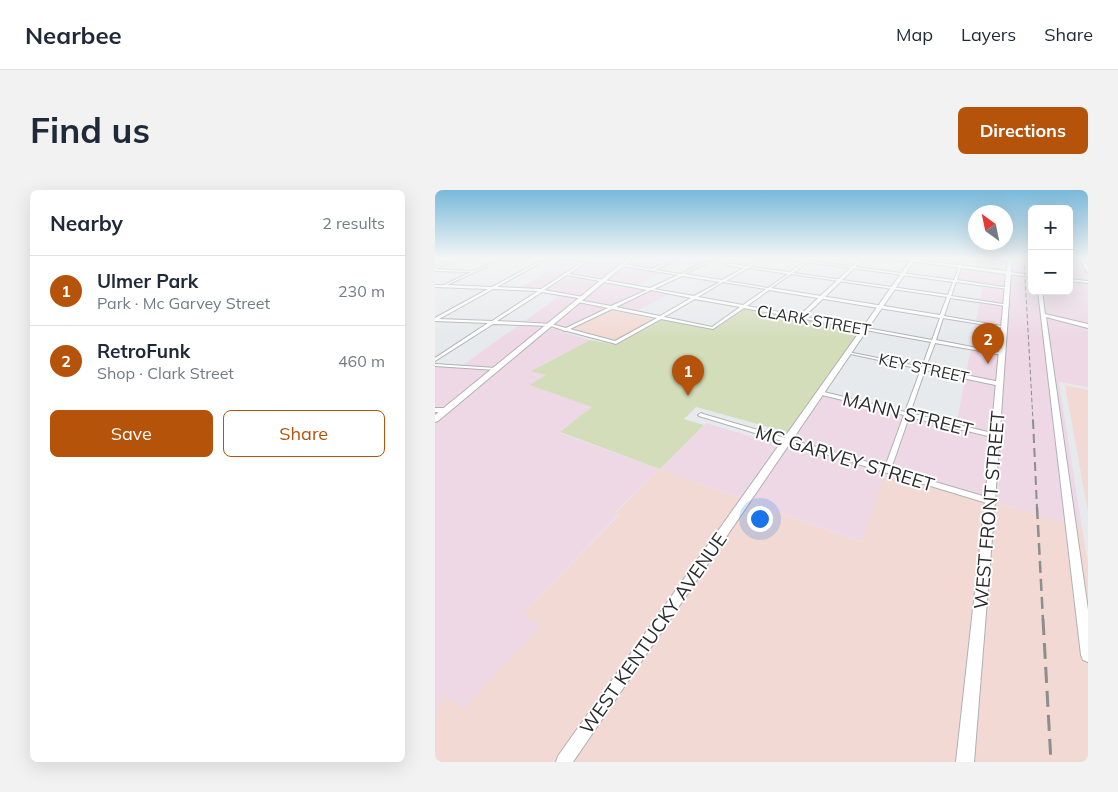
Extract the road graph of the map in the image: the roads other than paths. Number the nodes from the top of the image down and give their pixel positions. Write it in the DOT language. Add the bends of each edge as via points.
graph roads {
  1 [pos="447,285"];
  2 [pos="499,285"];
  3 [pos="550,285"];
  4 [pos="598,285"];
  5 [pos="622,285"];
  6 [pos="659,285"];
  7 [pos="717,285"];
  8 [pos="744,285"];
  9 [pos="775,285"];
  10 [pos="835,285"];
  11 [pos="864,285"];
  12 [pos="896,285"];
  13 [pos="953,285"];
  14 [pos="986,285"];
  15 [pos="1008,285"];
  16 [pos="435,286"];
  17 [pos="444,286"];
  18 [pos="493,288"];
  19 [pos="1008,288"];
  20 [pos="769,289"];
  21 [pos="893,289"];
  22 [pos="435,290"];
  23 [pos="542,290"];
  24 [pos="649,290"];
  25 [pos="1041,295"];
  26 [pos="822,297"];
  27 [pos="949,297"];
  28 [pos="694,298"];
  29 [pos="581,299"];
  30 [pos="1007,306"];
  31 [pos="744,307"];
  32 [pos="880,307"];
  33 [pos="611,308"];
  34 [pos="1043,315"];
  35 [pos="942,317"];
  36 [pos="660,318"];
  37 [pos="801,318"];
  38 [pos="435,319"];
  39 [pos="493,322"];
  40 [pos="551,325"];
  41 [pos="1088,326"];
  42 [pos="1005,327"];
  43 [pos="864,329"];
  44 [pos="565,330"];
  45 [pos="933,342"];
  46 [pos="848,353"];
  47 [pos="1003,354"];
  48 [pos="435,360"];
  49 [pos="435,366"];
  50 [pos="924,368"];
  51 [pos="496,369"];
  52 [pos="1000,384"];
  53 [pos="820,393"];
  54 [pos="435,410"];
  55 [pos="445,410"];
  56 [pos="907,414"];
  57 [pos="701,415"];
  58 [pos="435,419"];
  59 [pos="996,436"];
  60 [pos="787,441"];
  61 [pos="887,470"];
  62 [pos="990,502"];
  63 [pos="1088,655"];
  64 [pos="564,762"];
  65 [pos="965,762"];
  1 -- 17 [label="street"];
  2 -- 18 [label="street"];
  3 -- 23 [label="street"];
  4 -- 29 [label="main road"];
  5 -- 24 [label="street, CLARK STREET"];
  6 -- 24 [label="street"];
  7 -- 28 [label="street"];
  8 -- 20 [label="street"];
  9 -- 20 [label="street"];
  10 -- 26 [label="street"];
  11 -- 21 [label="street"];
  12 -- 21 [label="street, WEST KENTUCKY AVENUE"];
  13 -- 27 [label="street"];
  14 -- 19 [label="street"];
  15 -- 19 [label="main road, WEST FRONT STREET"];
  16 -- 17 [label="street"];
  17 -- 18 [label="street"];
  17 -- 22 [label="street"];
  18 -- 23 [label="street"];
  18 -- 38 [label="street"];
  19 -- 30 [label="main road, WEST FRONT STREET"];
  20 -- 26 [label="street"];
  20 -- 31 [label="street"];
  21 -- 27 [label="street"];
  21 -- 32 [label="street, WEST KENTUCKY AVENUE"];
  23 -- 29 [label="street"];
  23 -- 39 [label="street"];
  24 -- 28 [label="street, CLARK STREET"];
  24 -- 33 [label="street"];
  25 -- 34 [label="street"];
  26 -- 32 [label="street"];
  26 -- 37 [label="street"];
  27 -- 30 [label="street"];
  27 -- 35 [label="street"];
  28 -- 31 [label="street, CLARK STREET"];
  28 -- 36 [label="street"];
  29 -- 33 [label="street"];
  29 -- 40 [label="main road"];
  30 -- 42 [label="main road, WEST FRONT STREET"];
  31 -- 36 [label="street" via="713,328"];
  31 -- 37 [label="street, CLARK STREET"];
  32 -- 35 [label="street"];
  32 -- 43 [label="street, WEST KENTUCKY AVENUE"];
  33 -- 36 [label="street"];
  33 -- 44 [label="street"];
  34 -- 41 [label="street"];
  34 -- 63 [label="street"];
  35 -- 42 [label="street"];
  35 -- 45 [label="street"];
  36 -- 44 [label="street" via="617,343"];
  37 -- 43 [label="street, CLARK STREET"];
  38 -- 39 [label="street"];
  39 -- 40 [label="street"];
  39 -- 48 [label="street"];
  40 -- 44 [label="street"];
  40 -- 51 [label="main road"];
  42 -- 47 [label="main road, WEST FRONT STREET"];
  43 -- 45 [label="street, CLARK STREET"];
  43 -- 46 [label="street, WEST KENTUCKY AVENUE"];
  45 -- 47 [label="street, CLARK STREET"];
  45 -- 50 [label="street"];
  46 -- 50 [label="street, KEY STREET"];
  46 -- 53 [label="street, WEST KENTUCKY AVENUE"];
  47 -- 52 [label="main road, WEST FRONT STREET"];
  49 -- 51 [label="street"];
  50 -- 52 [label="street, KEY STREET"];
  50 -- 56 [label="street"];
  51 -- 55 [label="main road"];
  52 -- 59 [label="main road, WEST FRONT STREET"];
  53 -- 56 [label="street, MANN STREET"];
  53 -- 60 [label="street, WEST KENTUCKY AVENUE"];
  54 -- 55 [label="street"];
  55 -- 58 [label="main road"];
  56 -- 59 [label="street, MANN STREET"];
  56 -- 61 [label="street"];
  57 -- 60 [label="street, MC GARVEY STREET"];
  59 -- 62 [label="main road, WEST FRONT STREET"];
  60 -- 61 [label="street, MC GARVEY STREET"];
  60 -- 64 [label="street, WEST KENTUCKY AVENUE"];
  61 -- 62 [label="street, MC GARVEY STREET"];
  62 -- 65 [label="main road, WEST FRONT STREET"];
}
